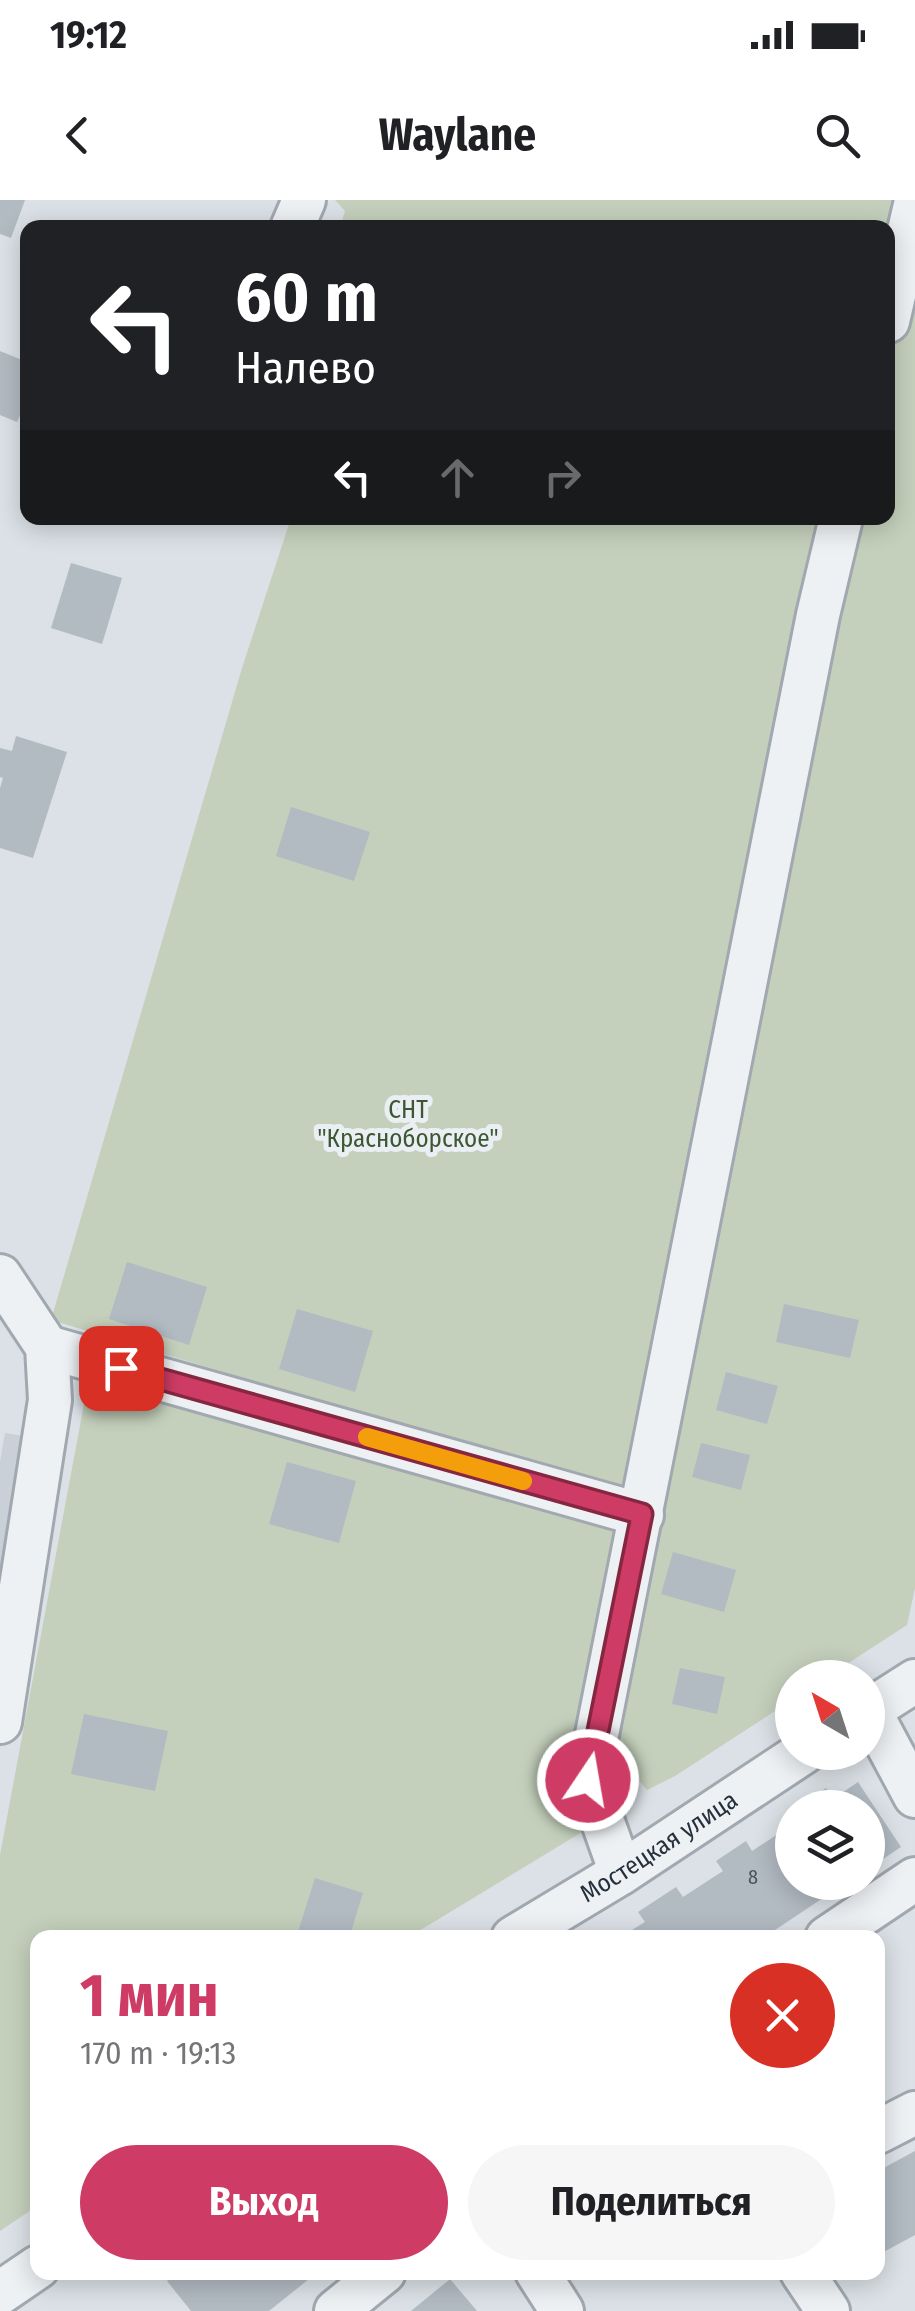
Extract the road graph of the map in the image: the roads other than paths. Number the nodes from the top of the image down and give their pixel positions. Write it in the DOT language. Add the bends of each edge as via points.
graph roads {
  1 [pos="915,205"];
  2 [pos="895,291"];
  3 [pos="839,525"];
  4 [pos="0,1276"];
  5 [pos="47,1348"];
  6 [pos="642,1514"];
  7 [pos="915,1681"];
  8 [pos="885,1700"];
  9 [pos="0,1722"];
  10 [pos="885,1741"];
  11 [pos="777,1770"];
  12 [pos="915,1796"];
  13 [pos="621,1873"];
  14 [pos="915,1879"];
  15 [pos="567,1923"];
  16 [pos="542,1930"];
  17 [pos="839,1930"];
  18 [pos="915,2114"];
  19 [pos="885,2129"];
  20 [pos="30,2272"];
  21 [pos="374,2280"];
  22 [pos="542,2280"];
  23 [pos="807,2280"];
  24 [pos="0,2293"];
  25 [pos="336,2311"];
  26 [pos="562,2311"];
  27 [pos="828,2311"];
  1 -- 2 [label="street"];
  3 -- 6 [label="street"];
  4 -- 5 [label="street"];
  5 -- 6 [label="street"];
  5 -- 9 [label="street" via="50,1400"];
  6 -- 13 [label="street" via="588,1780"];
  7 -- 8 [label="street"];
  10 -- 12 [label="street"];
  11 -- 13 [label="street, Мостецкая улица"];
  13 -- 15 [label="street, Мостецкая улица"];
  14 -- 17 [label="street"];
  15 -- 16 [label="street, Мостецкая улица"];
  18 -- 19 [label="street"];
  20 -- 24 [label="street"];
  21 -- 25 [label="street"];
  22 -- 26 [label="street"];
  23 -- 27 [label="street"];
}
